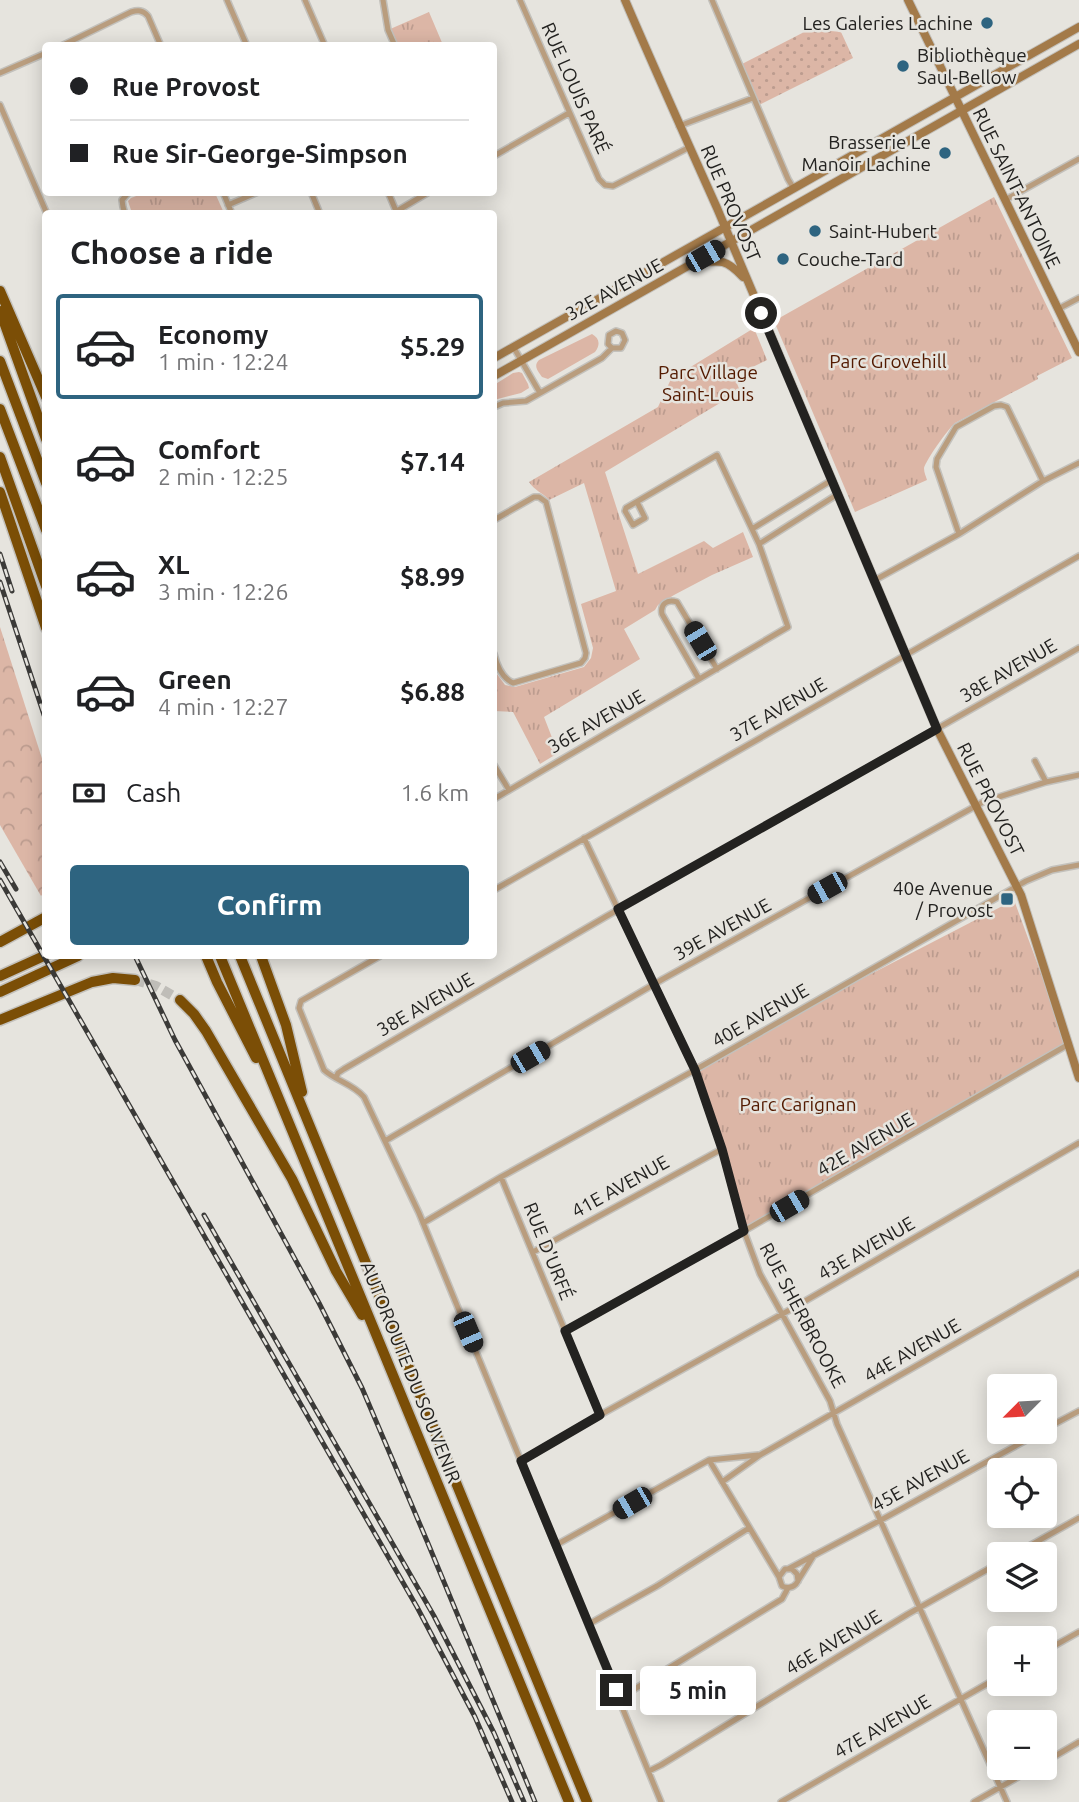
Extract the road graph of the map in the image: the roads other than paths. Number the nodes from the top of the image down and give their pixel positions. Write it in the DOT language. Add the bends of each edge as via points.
graph roads {
  1 [pos="227,0"];
  2 [pos="305,0"];
  3 [pos="383,0"];
  4 [pos="520,0"];
  5 [pos="625,0"];
  6 [pos="712,0"];
  7 [pos="908,0"];
  8 [pos="1079,27"];
  9 [pos="76,42"];
  10 [pos="158,42"];
  11 [pos="245,42"];
  12 [pos="323,42"];
  13 [pos="393,42"];
  14 [pos="1079,44"];
  15 [pos="42,55"];
  16 [pos="0,74"];
  17 [pos="955,97"];
  18 [pos="753,98"];
  19 [pos="0,105"];
  20 [pos="962,110"];
  21 [pos="569,113"];
  22 [pos="679,126"];
  23 [pos="690,147"];
  24 [pos="497,154"];
  25 [pos="1079,159"];
  26 [pos="794,189"];
  27 [pos="225,196"];
  28 [pos="249,196"];
  29 [pos="422,196"];
  30 [pos="1005,200"];
  31 [pos="228,205"];
  32 [pos="45,210"];
  33 [pos="230,210"];
  34 [pos="398,210"];
  35 [pos="725,227"];
  36 [pos="731,241"];
  37 [pos="691,264"];
  38 [pos="748,282"];
  39 [pos="0,291"];
  40 [pos="1079,298"];
  41 [pos="1058,309"];
  42 [pos="0,311"];
  43 [pos="514,348"];
  44 [pos="612,348"];
  45 [pos="1079,352"];
  46 [pos="497,356"];
  47 [pos="521,359"];
  48 [pos="0,361"];
  49 [pos="497,374"];
  50 [pos="42,388"];
  51 [pos="540,393"];
  52 [pos="497,406"];
  53 [pos="0,409"];
  54 [pos="42,428"];
  55 [pos="0,457"];
  56 [pos="1079,463"];
  57 [pos="42,472"];
  58 [pos="832,480"];
  59 [pos="1043,481"];
  60 [pos="0,492"];
  61 [pos="838,494"];
  62 [pos="637,502"];
  63 [pos="497,518"];
  64 [pos="42,519"];
  65 [pos="752,530"];
  66 [pos="959,534"];
  67 [pos="759,544"];
  68 [pos="1079,556"];
  69 [pos="42,568"];
  70 [pos="875,580"];
  71 [pos="42,616"];
  72 [pos="1079,648"];
  73 [pos="906,654"];
  74 [pos="497,664"];
  75 [pos="717,668"];
  76 [pos="699,679"];
  77 [pos="937,729"];
  78 [pos="1035,761"];
  79 [pos="497,770"];
  80 [pos="1079,775"];
  81 [pos="1046,782"];
  82 [pos="509,790"];
  83 [pos="497,797"];
  84 [pos="977,806"];
  85 [pos="584,838"];
  86 [pos="1079,864"];
  87 [pos="1017,886"];
  88 [pos="497,888"];
  89 [pos="618,909"];
  90 [pos="42,918"];
  91 [pos="0,942"];
  92 [pos="42,957"];
  93 [pos="72,959"];
  94 [pos="207,959"];
  95 [pos="221,959"];
  96 [pos="241,959"];
  97 [pos="262,959"];
  98 [pos="375,959"];
  99 [pos="0,976"];
  100 [pos="135,980"];
  101 [pos="654,984"];
  102 [pos="0,992"];
  103 [pos="180,1000"];
  104 [pos="0,1020"];
  105 [pos="1069,1044"];
  106 [pos="695,1070"];
  107 [pos="336,1078"];
  108 [pos="1079,1078"];
  109 [pos="310,1125"];
  110 [pos="291,1126"];
  111 [pos="385,1141"];
  112 [pos="1079,1143"];
  113 [pos="722,1149"];
  114 [pos="501,1177"];
  115 [pos="423,1223"];
  116 [pos="744,1231"];
  117 [pos="533,1252"];
  118 [pos="1079,1273"];
  119 [pos="781,1314"];
  120 [pos="565,1331"];
  121 [pos="382,1349"];
  122 [pos="1079,1410"];
  123 [pos="834,1413"];
  124 [pos="600,1415"];
  125 [pos="1057,1422"];
  126 [pos="1018,1444"];
  127 [pos="760,1455"];
  128 [pos="709,1460"];
  129 [pos="521,1461"];
  130 [pos="722,1482"];
  131 [pos="1079,1518"];
  132 [pos="881,1520"];
  133 [pos="749,1528"];
  134 [pos="1036,1542"];
  135 [pos="556,1545"];
  136 [pos="814,1555"];
  137 [pos="788,1569"];
  138 [pos="987,1570"];
  139 [pos="779,1577"];
  140 [pos="798,1581"];
  141 [pos="788,1588"];
  142 [pos="920,1608"];
  143 [pos="589,1624"];
  144 [pos="1079,1632"];
  145 [pos="1057,1644"];
  146 [pos="987,1684"];
  147 [pos="619,1697"];
  148 [pos="961,1699"];
  149 [pos="1079,1742"];
  150 [pos="1057,1755"];
  151 [pos="649,1771"];
  152 [pos="1013,1780"];
  153 [pos="1001,1787"];
  154 [pos="569,1802"];
  155 [pos="587,1802"];
  156 [pos="661,1802"];
  157 [pos="781,1802"];
  158 [pos="974,1802"];
  159 [pos="1007,1802"];
  1 -- 11 [label="street"];
  2 -- 12 [label="street"];
  3 -- 13 [label="street"];
  4 -- 21 [label="street, RUE LOUIS PARÉ"];
  5 -- 22 [label="street, RUE PROVOST"];
  6 -- 18 [label="street"];
  7 -- 17 [label="street, RUE SAINT-ANTOINE"];
  8 -- 17 [label="street, 32E AVENUE"];
  9 -- 10 [label="street" via="131,12 142,11"];
  14 -- 20 [label="street, 32E AVENUE"];
  15 -- 16 [label="street"];
  17 -- 20 [label="street, RUE SAINT-ANTOINE"];
  17 -- 26 [label="street, 32E AVENUE"];
  18 -- 22 [label="street"];
  18 -- 26 [label="street"];
  19 -- 32 [label="street"];
  20 -- 30 [label="street, RUE SAINT-ANTOINE"];
  20 -- 36 [label="street, 32E AVENUE"];
  21 -- 23 [label="street, RUE LOUIS PARÉ" via="606,185 613,186"];
  21 -- 24 [label="street"];
  22 -- 23 [label="street, RUE PROVOST"];
  23 -- 35 [label="street, RUE PROVOST"];
  25 -- 30 [label="street"];
  26 -- 35 [label="street, 32E AVENUE"];
  27 -- 31 [label="street"];
  28 -- 31 [label="street"];
  29 -- 34 [label="street"];
  30 -- 41 [label="street, RUE SAINT-ANTOINE"];
  31 -- 33 [label="street"];
  35 -- 36 [label="street, RUE PROVOST"];
  35 -- 43 [label="street, 32E AVENUE"];
  36 -- 37 [label="street, 32E AVENUE"];
  36 -- 38 [label="street, RUE PROVOST"];
  37 -- 38 [label="street" via="726,262"];
  37 -- 47 [label="street, 32E AVENUE"];
  38 -- 58 [label="street, RUE PROVOST"];
  39 -- 50 [label="highway"];
  40 -- 41 [label="street"];
  41 -- 45 [label="street, RUE SAINT-ANTOINE"];
  42 -- 54 [label="highway"];
  43 -- 46 [label="street, 32E AVENUE"];
  43 -- 47 [label="street"];
  44 -- 51 [label="street"];
  47 -- 49 [label="street, 32E AVENUE"];
  47 -- 51 [label="street"];
  48 -- 57 [label="highway"];
  51 -- 52 [label="street" via="523,402"];
  53 -- 64 [label="highway"];
  55 -- 69 [label="highway"];
  56 -- 59 [label="street"];
  58 -- 61 [label="street, RUE PROVOST"];
  58 -- 65 [label="street"];
  59 -- 66 [label="street"];
  59 -- 66 [label="street" via="1007,407 994,406 956,427 936,467"];
  60 -- 71 [label="highway"];
  61 -- 67 [label="street"];
  61 -- 70 [label="street, RUE PROVOST"];
  62 -- 65 [label="street, 36E AVENUE" via="717,455"];
  63 -- 74 [label="street" via="534,497 546,502 586,653 581,663 513,683"];
  65 -- 67 [label="street, 36E AVENUE"];
  66 -- 70 [label="street"];
  67 -- 75 [label="street, 36E AVENUE" via="788,627"];
  68 -- 73 [label="street, 37E AVENUE"];
  70 -- 73 [label="street, RUE PROVOST"];
  72 -- 77 [label="street, 38E AVENUE"];
  73 -- 77 [label="street, RUE PROVOST"];
  73 -- 85 [label="street, 37E AVENUE"];
  75 -- 76 [label="street, 36E AVENUE"];
  75 -- 76 [label="street" via="677,602 664,604 662,614"];
  76 -- 82 [label="street, 36E AVENUE"];
  77 -- 84 [label="street, RUE PROVOST"];
  77 -- 89 [label="street, 38E AVENUE"];
  78 -- 81 [label="street"];
  79 -- 82 [label="street"];
  80 -- 81 [label="street, 39E AVENUE"];
  81 -- 84 [label="street, 39E AVENUE"];
  82 -- 83 [label="street, 36E AVENUE"];
  84 -- 87 [label="street, RUE PROVOST"];
  84 -- 101 [label="street, 39E AVENUE"];
  85 -- 88 [label="street, 37E AVENUE"];
  85 -- 89 [label="street, RUE SHERBROOKE"];
  86 -- 87 [label="street, 40E AVENUE"];
  87 -- 105 [label="street, RUE PROVOST"];
  87 -- 106 [label="street, 40E AVENUE"];
  89 -- 101 [label="street, RUE SHERBROOKE"];
  89 -- 107 [label="street, 38E AVENUE" via="344,1069"];
  90 -- 91 [label="highway"];
  92 -- 99 [label="highway"];
  93 -- 102 [label="highway"];
  94 -- 110 [label="highway"];
  95 -- 110 [label="highway, AUTOROUTE DU SOUVENIR"];
  96 -- 109 [label="highway, AUTOROUTE DU SOUVENIR"];
  97 -- 109 [label="highway" via="286,1025"];
  98 -- 107 [label="street" via="299,1004 321,1066"];
  100 -- 104 [label="highway" via="92,982"];
  101 -- 106 [label="street, RUE SHERBROOKE"];
  101 -- 111 [label="street, 39E AVENUE"];
  103 -- 121 [label="highway" via="206,1031"];
  105 -- 108 [label="street, RUE PROVOST"];
  105 -- 116 [label="street, 42E AVENUE"];
  106 -- 113 [label="street, RUE SHERBROOKE"];
  106 -- 114 [label="street, 40E AVENUE"];
  107 -- 111 [label="street" via="364,1097"];
  109 -- 155 [label="highway, AUTOROUTE DU SOUVENIR"];
  110 -- 121 [label="highway, AUTOROUTE DU SOUVENIR"];
  111 -- 115 [label="street"];
  112 -- 119 [label="street, 43E AVENUE"];
  113 -- 116 [label="street, RUE SHERBROOKE"];
  113 -- 117 [label="street, 41E AVENUE"];
  114 -- 115 [label="street, 40E AVENUE"];
  114 -- 117 [label="street, RUE D'URFÉ"];
  115 -- 129 [label="street"];
  116 -- 119 [label="street, RUE SHERBROOKE"];
  116 -- 120 [label="street, 42E AVENUE"];
  117 -- 120 [label="street, RUE D'URFÉ"];
  118 -- 123 [label="street, 44E AVENUE"];
  119 -- 123 [label="street, RUE SHERBROOKE"];
  119 -- 124 [label="street, 43E AVENUE"];
  120 -- 124 [label="street, RUE D'URFÉ"];
  121 -- 154 [label="highway, AUTOROUTE DU SOUVENIR"];
  122 -- 125 [label="street, 45E AVENUE"];
  123 -- 127 [label="street, 44E AVENUE"];
  123 -- 132 [label="street, RUE SHERBROOKE"];
  124 -- 129 [label="street, 43E AVENUE"];
  126 -- 132 [label="street, 45E AVENUE"];
  127 -- 128 [label="street, 44E AVENUE"];
  127 -- 130 [label="street, 44E AVENUE"];
  128 -- 130 [label="street"];
  128 -- 135 [label="street, 44E AVENUE"];
  129 -- 135 [label="street"];
  130 -- 133 [label="street"];
  131 -- 134 [label="street"];
  132 -- 136 [label="street, 45E AVENUE"];
  132 -- 142 [label="street, RUE SHERBROOKE"];
  133 -- 139 [label="street"];
  133 -- 143 [label="street"];
  135 -- 143 [label="street"];
  136 -- 137 [label="street, 45E AVENUE"];
  136 -- 140 [label="street"];
  137 -- 139 [label="street"];
  137 -- 140 [label="street" via="797,1574"];
  138 -- 142 [label="street, 46E AVENUE"];
  139 -- 141 [label="street"];
  140 -- 141 [label="street"];
  141 -- 147 [label="street" via="782,1600"];
  142 -- 148 [label="street, RUE SHERBROOKE"];
  142 -- 151 [label="street, 46E AVENUE"];
  143 -- 147 [label="street"];
  144 -- 145 [label="street"];
  146 -- 148 [label="street, 47E AVENUE"];
  147 -- 151 [label="street"];
  148 -- 153 [label="street, RUE SHERBROOKE"];
  148 -- 157 [label="street, 47E AVENUE"];
  149 -- 150 [label="street"];
  151 -- 156 [label="street"];
  152 -- 153 [label="street"];
  153 -- 158 [label="street"];
  153 -- 159 [label="street, RUE SHERBROOKE"];
}
